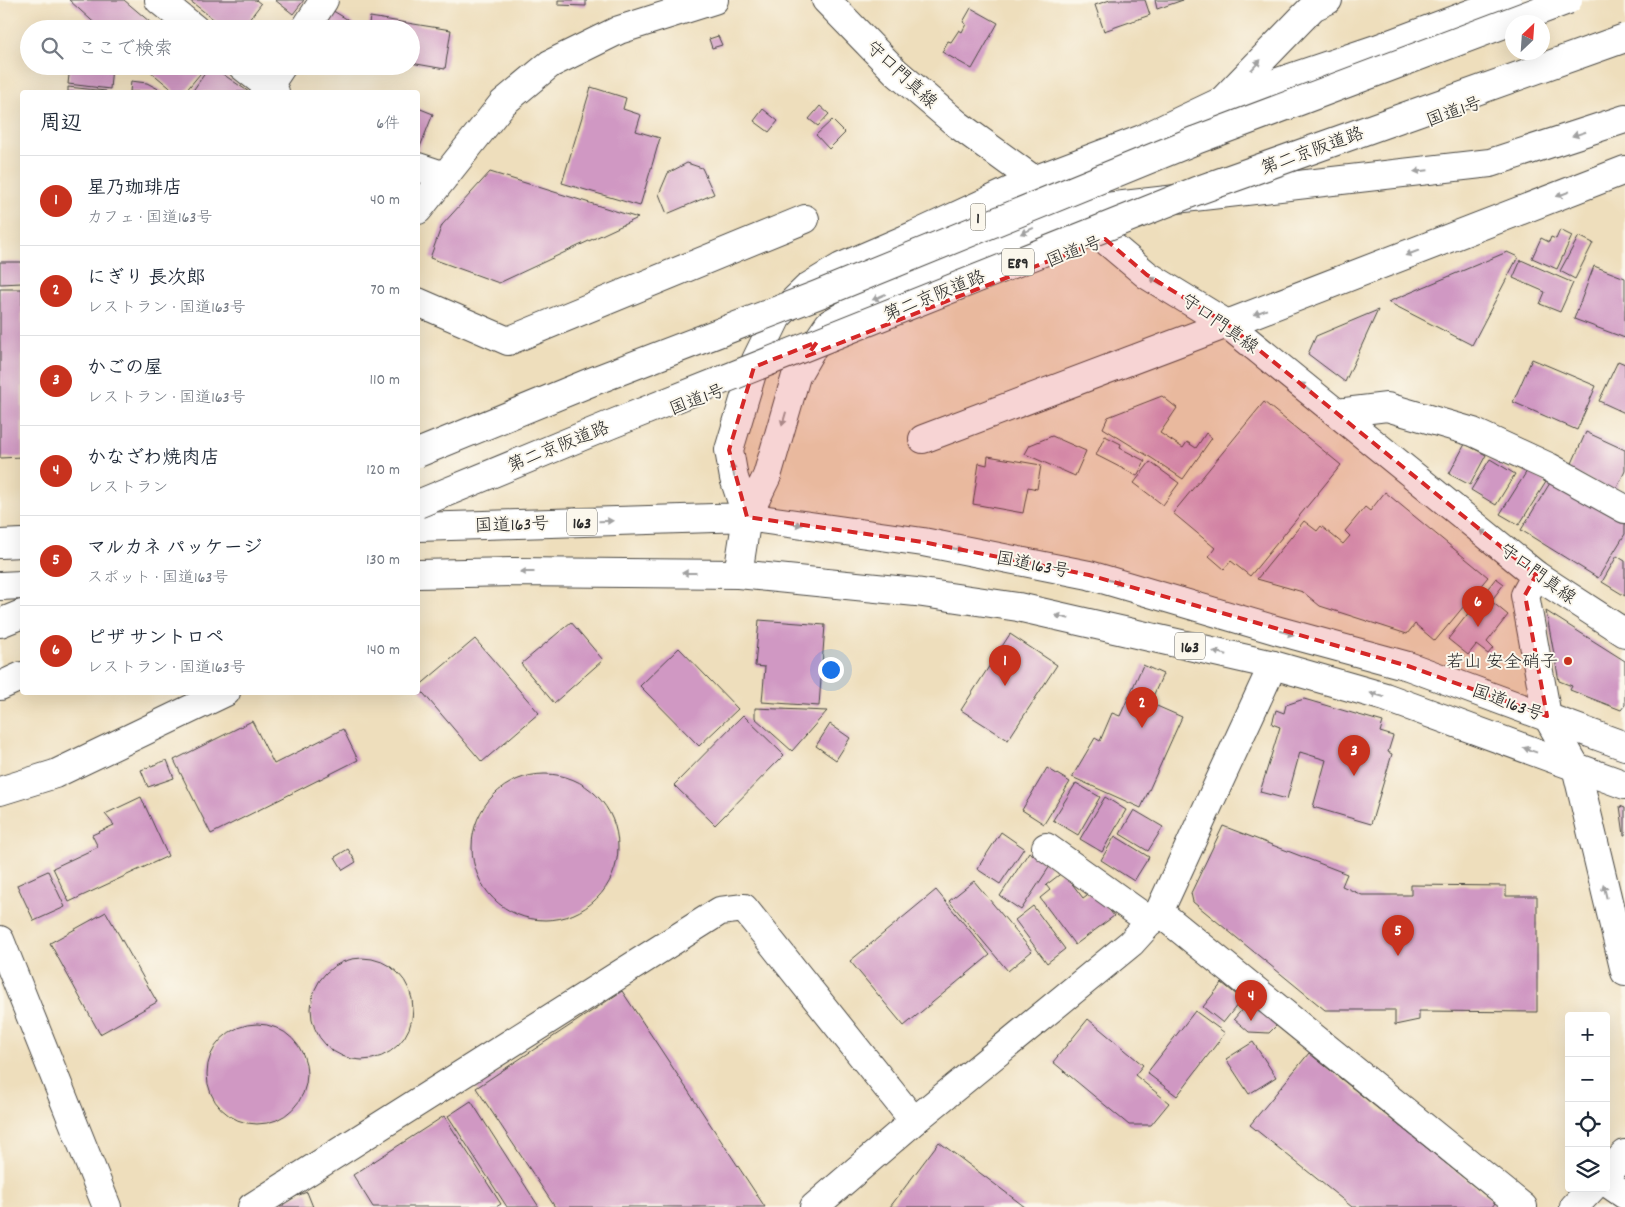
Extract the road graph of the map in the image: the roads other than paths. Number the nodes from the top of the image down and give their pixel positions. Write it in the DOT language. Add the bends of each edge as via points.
graph roads {
  1 [pos="159,0"];
  2 [pos="324,0"];
  3 [pos="714,0"];
  4 [pos="826,0"];
  5 [pos="1328,0"];
  6 [pos="1507,0"];
  7 [pos="1542,0"];
  8 [pos="1568,0"];
  9 [pos="183,20"];
  10 [pos="311,20"];
  11 [pos="1625,38"];
  12 [pos="1625,50"];
  13 [pos="261,75"];
  14 [pos="275,82"];
  15 [pos="1222,101"];
  16 [pos="1625,119"];
  17 [pos="420,169"];
  18 [pos="1625,170"];
  19 [pos="445,176"];
  20 [pos="1034,180"];
  21 [pos="420,207"];
  22 [pos="1071,211"];
  23 [pos="805,219"];
  24 [pos="420,303"];
  25 [pos="1227,324"];
  26 [pos="1337,414"];
  27 [pos="923,439"];
  28 [pos="420,443"];
  29 [pos="420,452"];
  30 [pos="420,503"];
  31 [pos="1625,509"];
  32 [pos="420,511"];
  33 [pos="747,517"];
  34 [pos="420,528"];
  35 [pos="20,543"];
  36 [pos="0,544"];
  37 [pos="420,574"];
  38 [pos="738,574"];
  39 [pos="1536,575"];
  40 [pos="20,585"];
  41 [pos="0,586"];
  42 [pos="20,605"];
  43 [pos="0,614"];
  44 [pos="20,615"];
  45 [pos="0,623"];
  46 [pos="1625,633"];
  47 [pos="1273,665"];
  48 [pos="20,667"];
  49 [pos="0,676"];
  50 [pos="20,677"];
  51 [pos="0,686"];
  52 [pos="220,695"];
  53 [pos="1547,716"];
  54 [pos="1625,746"];
  55 [pos="1576,767"];
  56 [pos="1625,785"];
  57 [pos="0,791"];
  58 [pos="1046,848"];
  59 [pos="1155,917"];
  60 [pos="0,940"];
  61 [pos="1625,972"];
  62 [pos="914,1121"];
  63 [pos="1625,1154"];
  64 [pos="1610,1170"];
  65 [pos="1610,1185"];
  66 [pos="1588,1192"];
  67 [pos="1625,1195"];
  68 [pos="107,1207"];
  69 [pos="252,1207"];
  70 [pos="814,1207"];
  71 [pos="1523,1207"];
  72 [pos="1574,1207"];
  1 -- 9 [label="main road"];
  2 -- 10 [label="main road"];
  3 -- 19 [label="main road" via="619,30 550,64 503,103"];
  4 -- 20 [label="main road, 守口門真線" via="896,72 957,124"];
  15 -- 5 [label="main road, one-way" via="1313,7"];
  6 -- 15 [label="main road"];
  7 -- 28 [label="main road, 1" via="1194,130"];
  8 -- 29 [label="main road, bridge" via="1196,140"];
  11 -- 30 [label="main road, 第二京阪道路 / E89, bridge" via="1196,191"];
  12 -- 32 [label="main road, 国道1号" via="1198,202"];
  13 -- 14 [label="main road"];
  15 -- 20 [label="main road" via="1142,139"];
  16 -- 22 [label="main road, one-way" via="1490,163"];
  17 -- 19 [label="main road"];
  18 -- 25 [label="main road, one-way"];
  19 -- 21 [label="main road"];
  20 -- 22 [label="main road, 守口門真線"];
  33 -- 20 [label="main road, one-way" via="729,450 756,360 777,317 808,287 841,267"];
  25 -- 22 [label="main road, 守口門真線, one-way" via="1147,275"];
  22 -- 33 [label="main road, one-way" via="860,306 830,324 796,376 767,476"];
  23 -- 24 [label="main road" via="508,341"];
  26 -- 25 [label="main road, 守口門真線, one-way"];
  25 -- 27 [label="main road"];
  26 -- 31 [label="main road" via="1387,407 1473,432 1548,467"];
  39 -- 26 [label="main road, 守口門真線, one-way"];
  34 -- 33 [label="main road, 国道163号 / 163, one-way"];
  33 -- 38 [label="main road"];
  33 -- 53 [label="main road, 国道163号 / 163, one-way" via="923,542 1089,575 1408,666"];
  35 -- 36 [label="main road"];
  38 -- 37 [label="main road, 163, one-way"];
  47 -- 38 [label="main road, 163, one-way" via="1018,607 916,592"];
  39 -- 46 [label="main road, 守口門真線"];
  39 -- 53 [label="main road" via="1525,595"];
  40 -- 41 [label="main road"];
  42 -- 43 [label="main road"];
  44 -- 45 [label="main road"];
  55 -- 47 [label="main road, 163, one-way" via="1385,697"];
  47 -- 59 [label="main road"];
  48 -- 49 [label="main road"];
  50 -- 51 [label="main road"];
  52 -- 57 [label="main road" via="54,774"];
  53 -- 54 [label="main road, 国道163号 / 163"];
  53 -- 55 [label="main road"];
  55 -- 56 [label="main road, 163"];
  61 -- 55 [label="main road, one-way"];
  58 -- 59 [label="main road"];
  59 -- 62 [label="main road" via="1131,943"];
  59 -- 71 [label="main road"];
  60 -- 68 [label="main road"];
  62 -- 69 [label="main road" via="744,908 720,911"];
  62 -- 70 [label="main road"];
  63 -- 64 [label="main road"];
  65 -- 67 [label="main road"];
  66 -- 72 [label="main road"];
}
